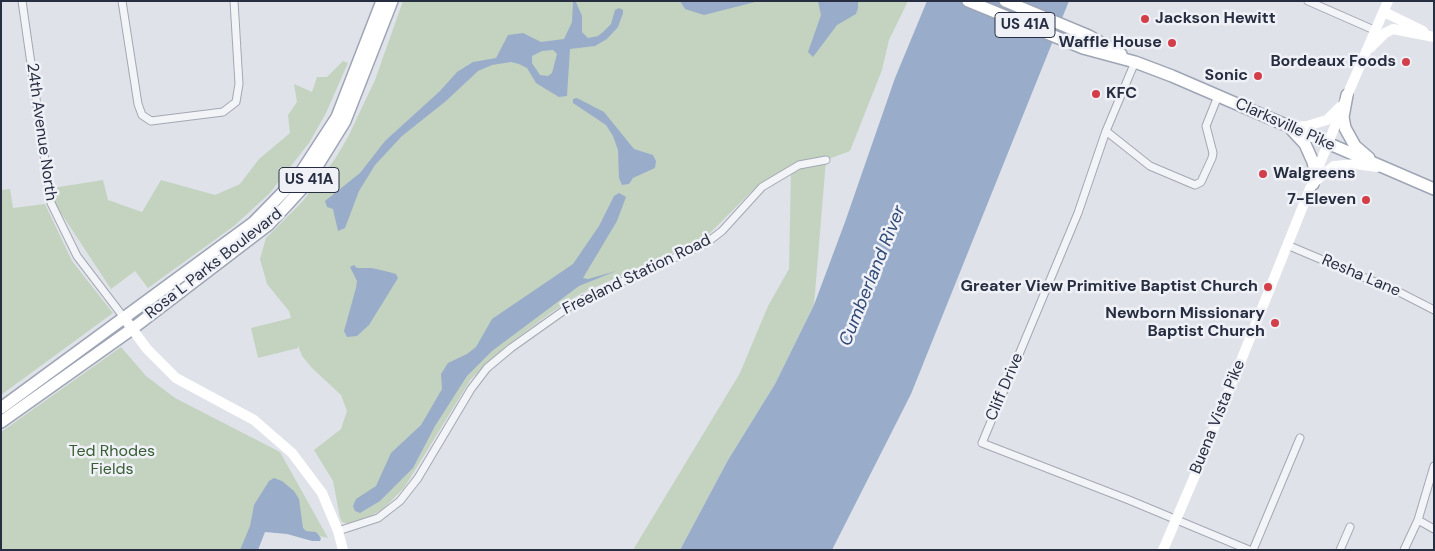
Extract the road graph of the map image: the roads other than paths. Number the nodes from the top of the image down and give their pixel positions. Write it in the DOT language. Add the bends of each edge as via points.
graph roads {
  1 [pos="22,1"];
  2 [pos="122,1"];
  3 [pos="234,1"];
  4 [pos="382,1"];
  5 [pos="392,1"];
  6 [pos="968,1"];
  7 [pos="1005,1"];
  8 [pos="1308,1"];
  9 [pos="1388,1"];
  10 [pos="1384,12"];
  11 [pos="1374,30"];
  12 [pos="1434,37"];
  13 [pos="1364,54"];
  14 [pos="1135,62"];
  15 [pos="1347,95"];
  16 [pos="1218,96"];
  17 [pos="1289,127"];
  18 [pos="1106,132"];
  19 [pos="1328,144"];
  20 [pos="826,160"];
  21 [pos="1383,167"];
  22 [pos="1312,184"];
  23 [pos="1434,189"];
  24 [pos="1287,245"];
  25 [pos="1434,310"];
  26 [pos="125,319"];
  27 [pos="132,329"];
  28 [pos="1,408"];
  29 [pos="1,422"];
  30 [pos="1300,438"];
  31 [pos="1434,466"];
  32 [pos="1175,520"];
  33 [pos="1418,520"];
  34 [pos="1350,528"];
  35 [pos="1434,529"];
  36 [pos="338,531"];
  37 [pos="343,550"];
  38 [pos="1163,550"];
  39 [pos="1249,550"];
  40 [pos="1254,550"];
  41 [pos="1340,550"];
  42 [pos="1404,550"];
  1 -- 26 [label="street, 24th Avenue North" via="50,203 77,256"];
  2 -- 3 [label="street" via="138,104 142,115 151,121 223,112 236,102 239,84"];
  4 -- 26 [label="main road, Rosa L Parks Boulevard / US 41A" via="337,117 298,177 254,223"];
  5 -- 27 [label="main road, Rosa L Parks Boulevard / US 41A" via="345,122 306,184 268,225"];
  6 -- 14 [label="main road, Clarksville Pike / US 41A" via="1082,48"];
  7 -- 14 [label="main road, Clarksville Pike / US 41A" via="1089,36"];
  8 -- 11 [label="street"];
  9 -- 10 [label="main road"];
  10 -- 11 [label="main road"];
  10 -- 12 [label="main road"];
  11 -- 13 [label="main road"];
  12 -- 13 [label="main road" via="1390,30"];
  13 -- 15 [label="main road"];
  14 -- 16 [label="main road, Clarksville Pike / US 41A"];
  14 -- 18 [label="street, Cliff Drive"];
  15 -- 17 [label="main road" via="1337,112 1327,120"];
  15 -- 19 [label="main road, Buena Vista Pike"];
  15 -- 21 [label="main road" via="1343,117 1349,138 1362,154"];
  16 -- 17 [label="main road, Clarksville Pike / US 41A"];
  16 -- 18 [label="street" via="1207,122 1212,158 1201,182 1195,185 1150,166"];
  17 -- 19 [label="main road, Clarksville Pike / US 41A"];
  17 -- 22 [label="main road" via="1305,144 1313,162"];
  18 -- 32 [label="street, Cliff Drive" via="1078,214 982,443"];
  19 -- 21 [label="main road, Clarksville Pike / US 41A"];
  19 -- 22 [label="main road, Buena Vista Pike"];
  20 -- 36 [label="street, Freeland Station Road" via="799,165 762,187 722,231 705,244 573,304 511,348 487,368 471,389 418,478 400,501 378,518"];
  21 -- 22 [label="main road" via="1334,166"];
  21 -- 23 [label="main road, Clarksville Pike / US 41A"];
  22 -- 24 [label="main road, Buena Vista Pike"];
  24 -- 25 [label="street, Resha Lane" via="1402,293"];
  24 -- 32 [label="main road, Buena Vista Pike"];
  26 -- 27 [label="main road, 24th Avenue North"];
  26 -- 28 [label="main road, Rosa L Parks Boulevard / US 41A"];
  27 -- 29 [label="main road, Rosa L Parks Boulevard / US 41A"];
  27 -- 36 [label="main road, 24th Avenue North" via="176,378 254,420 286,446 311,475"];
  30 -- 40 [label="street"];
  31 -- 33 [label="street"];
  32 -- 38 [label="main road, Buena Vista Pike"];
  32 -- 39 [label="street, Cliff Drive"];
  33 -- 35 [label="street"];
  33 -- 42 [label="street"];
  34 -- 41 [label="street"];
  36 -- 37 [label="main road, 24th Avenue North"];
}
